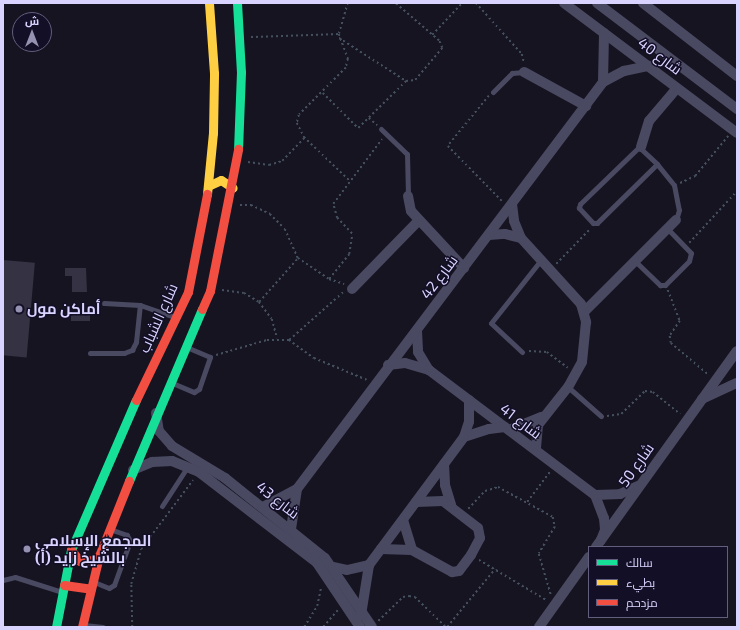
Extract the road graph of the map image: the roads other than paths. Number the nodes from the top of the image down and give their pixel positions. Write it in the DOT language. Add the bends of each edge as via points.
graph roads {
  1 [pos="209,3"];
  2 [pos="237,3"];
  3 [pos="564,3"];
  4 [pos="597,3"];
  5 [pos="642,3"];
  6 [pos="604,33"];
  7 [pos="648,66"];
  8 [pos="524,72"];
  9 [pos="737,76"];
  10 [pos="603,82"];
  11 [pos="677,88"];
  12 [pos="493,92"];
  13 [pos="586,106"];
  14 [pos="737,108"];
  15 [pos="381,129"];
  16 [pos="735,131"];
  17 [pos="641,147"];
  18 [pos="658,164"];
  19 [pos="208,186"];
  20 [pos="233,188"];
  21 [pos="408,196"];
  22 [pos="511,206"];
  23 [pos="420,220"];
  24 [pos="676,220"];
  25 [pos="668,229"];
  26 [pos="489,235"];
  27 [pos="521,238"];
  28 [pos="542,259"];
  29 [pos="635,261"];
  30 [pos="464,268"];
  31 [pos="353,288"];
  32 [pos="104,303"];
  33 [pos="140,305"];
  34 [pos="584,312"];
  35 [pos="175,317"];
  36 [pos="417,331"];
  37 [pos="186,346"];
  38 [pos="737,351"];
  39 [pos="90,352"];
  40 [pos="522,352"];
  41 [pos="388,365"];
  42 [pos="429,370"];
  43 [pos="169,382"];
  44 [pos="737,383"];
  45 [pos="568,387"];
  46 [pos="701,399"];
  47 [pos="469,400"];
  48 [pos="156,412"];
  49 [pos="601,416"];
  50 [pos="542,418"];
  51 [pos="507,429"];
  52 [pos="464,437"];
  53 [pos="536,450"];
  54 [pos="444,464"];
  55 [pos="189,466"];
  56 [pos="133,470"];
  57 [pos="641,484"];
  58 [pos="297,489"];
  59 [pos="595,495"];
  60 [pos="416,502"];
  61 [pos="451,505"];
  62 [pos="162,506"];
  63 [pos="263,507"];
  64 [pos="403,520"];
  65 [pos="110,529"];
  66 [pos="291,530"];
  67 [pos="598,544"];
  68 [pos="381,549"];
  69 [pos="71,550"];
  70 [pos="412,550"];
  71 [pos="99,556"];
  72 [pos="588,558"];
  73 [pos="369,566"];
  74 [pos="333,567"];
  75 [pos="3,580"];
  76 [pos="92,586"];
  77 [pos="63,589"];
  78 [pos="361,615"];
  79 [pos="82,626"];
  80 [pos="367,626"];
  81 [pos="56,627"];
  82 [pos="103,627"];
  83 [pos="539,627"];
  1 -- 19 [label="street, شارع الشباب" via="214,73"];
  2 -- 20 [label="street" via="241,38 237,161"];
  3 -- 6 [label="street, شارع 40"];
  4 -- 14 [label="street, شارع 40"];
  5 -- 9 [label="street"];
  6 -- 7 [label="street, شارع 40"];
  6 -- 10 [label="street"];
  7 -- 10 [label="street, شارع 42" via="624,71"];
  7 -- 11 [label="street, شارع 40"];
  8 -- 12 [label="lane" via="512,73"];
  8 -- 13 [label="street"];
  10 -- 13 [label="street, شارع 42"];
  11 -- 16 [label="street, شارع 40"];
  11 -- 17 [label="street" via="649,121"];
  13 -- 22 [label="street, شارع 42"];
  15 -- 21 [label="lane" via="407,154"];
  17 -- 18 [label="lane"];
  17 -- 18 [label="lane" via="580,204 579,208 595,224"];
  18 -- 24 [label="lane" via="674,185 679,210"];
  19 -- 20 [label="street" via="221,180"];
  19 -- 35 [label="street, شارع الشباب" via="188,292"];
  20 -- 37 [label="street" via="210,291"];
  21 -- 23 [label="street" via="411,211"];
  22 -- 26 [label="street, شارع 42"];
  22 -- 27 [label="street"];
  23 -- 30 [label="street"];
  23 -- 31 [label="street"];
  24 -- 25 [label="street"];
  25 -- 29 [label="street"];
  25 -- 29 [label="lane" via="692,257 665,285 657,283"];
  26 -- 27 [label="street" via="506,234"];
  26 -- 30 [label="street, شارع 42"];
  27 -- 28 [label="street"];
  28 -- 34 [label="street" via="581,304"];
  28 -- 40 [label="lane" via="491,323"];
  29 -- 34 [label="street"];
  30 -- 36 [label="street, شارع 42"];
  32 -- 33 [label="lane"];
  33 -- 35 [label="lane"];
  33 -- 39 [label="lane" via="136,342 132,350 124,353"];
  34 -- 45 [label="street" via="585,349"];
  35 -- 69 [label="street, شارع الشباب"];
  36 -- 41 [label="street, شارع 42"];
  36 -- 42 [label="street, شارع 41" via="418,352"];
  37 -- 43 [label="street"];
  37 -- 43 [label="lane" via="210,357 197,392"];
  38 -- 46 [label="street, شارع 50"];
  41 -- 42 [label="street, شارع 41" via="405,363"];
  41 -- 58 [label="street, شارع 42"];
  42 -- 47 [label="street, شارع 41"];
  43 -- 48 [label="street"];
  44 -- 46 [label="street"];
  45 -- 49 [label="lane"];
  45 -- 50 [label="street"];
  46 -- 57 [label="street, شارع 50"];
  47 -- 51 [label="street, شارع 41"];
  47 -- 52 [label="street" via="470,418"];
  48 -- 56 [label="street"];
  48 -- 63 [label="street, شارع 43" via="159,431 172,446 224,478"];
  50 -- 51 [label="street"];
  50 -- 53 [label="street" via="536,433"];
  51 -- 52 [label="street" via="488,429"];
  51 -- 53 [label="street, شارع 41"];
  52 -- 54 [label="street"];
  53 -- 59 [label="street, شارع 41"];
  54 -- 60 [label="street"];
  54 -- 61 [label="street" via="445,485"];
  55 -- 56 [label="street, شارع 43" via="162,461"];
  55 -- 62 [label="lane"];
  55 -- 80 [label="street, شارع 43" via="311,557 344,603"];
  56 -- 65 [label="street"];
  57 -- 59 [label="street" via="620,494"];
  57 -- 67 [label="street, شارع 50"];
  58 -- 63 [label="street, شارع 42"];
  58 -- 66 [label="street, شارع 42"];
  59 -- 67 [label="street" via="604,518 605,530"];
  60 -- 61 [label="street" via="434,500"];
  60 -- 64 [label="street"];
  61 -- 70 [label="street" via="480,533 479,544 459,571 452,572"];
  63 -- 66 [label="street, شارع 43"];
  64 -- 68 [label="street"];
  64 -- 70 [label="street"];
  65 -- 71 [label="street"];
  65 -- 76 [label="lane" via="127,535 130,541 114,585 109,588"];
  66 -- 74 [label="street, شارع 43"];
  68 -- 70 [label="street"];
  68 -- 73 [label="street"];
  69 -- 71 [label="street" via="80,561 94,560"];
  69 -- 77 [label="street, شارع الشباب"];
  71 -- 76 [label="street"];
  72 -- 83 [label="street"];
  73 -- 74 [label="street" via="348,570"];
  73 -- 78 [label="street"];
  74 -- 78 [label="street, شارع 43"];
  75 -- 77 [label="lane" via="15,577"];
  76 -- 77 [label="street"];
  76 -- 79 [label="street"];
  77 -- 81 [label="street, شارع الشباب"];
  78 -- 80 [label="street, شارع 43"];
  79 -- 82 [label="lane"];
}
